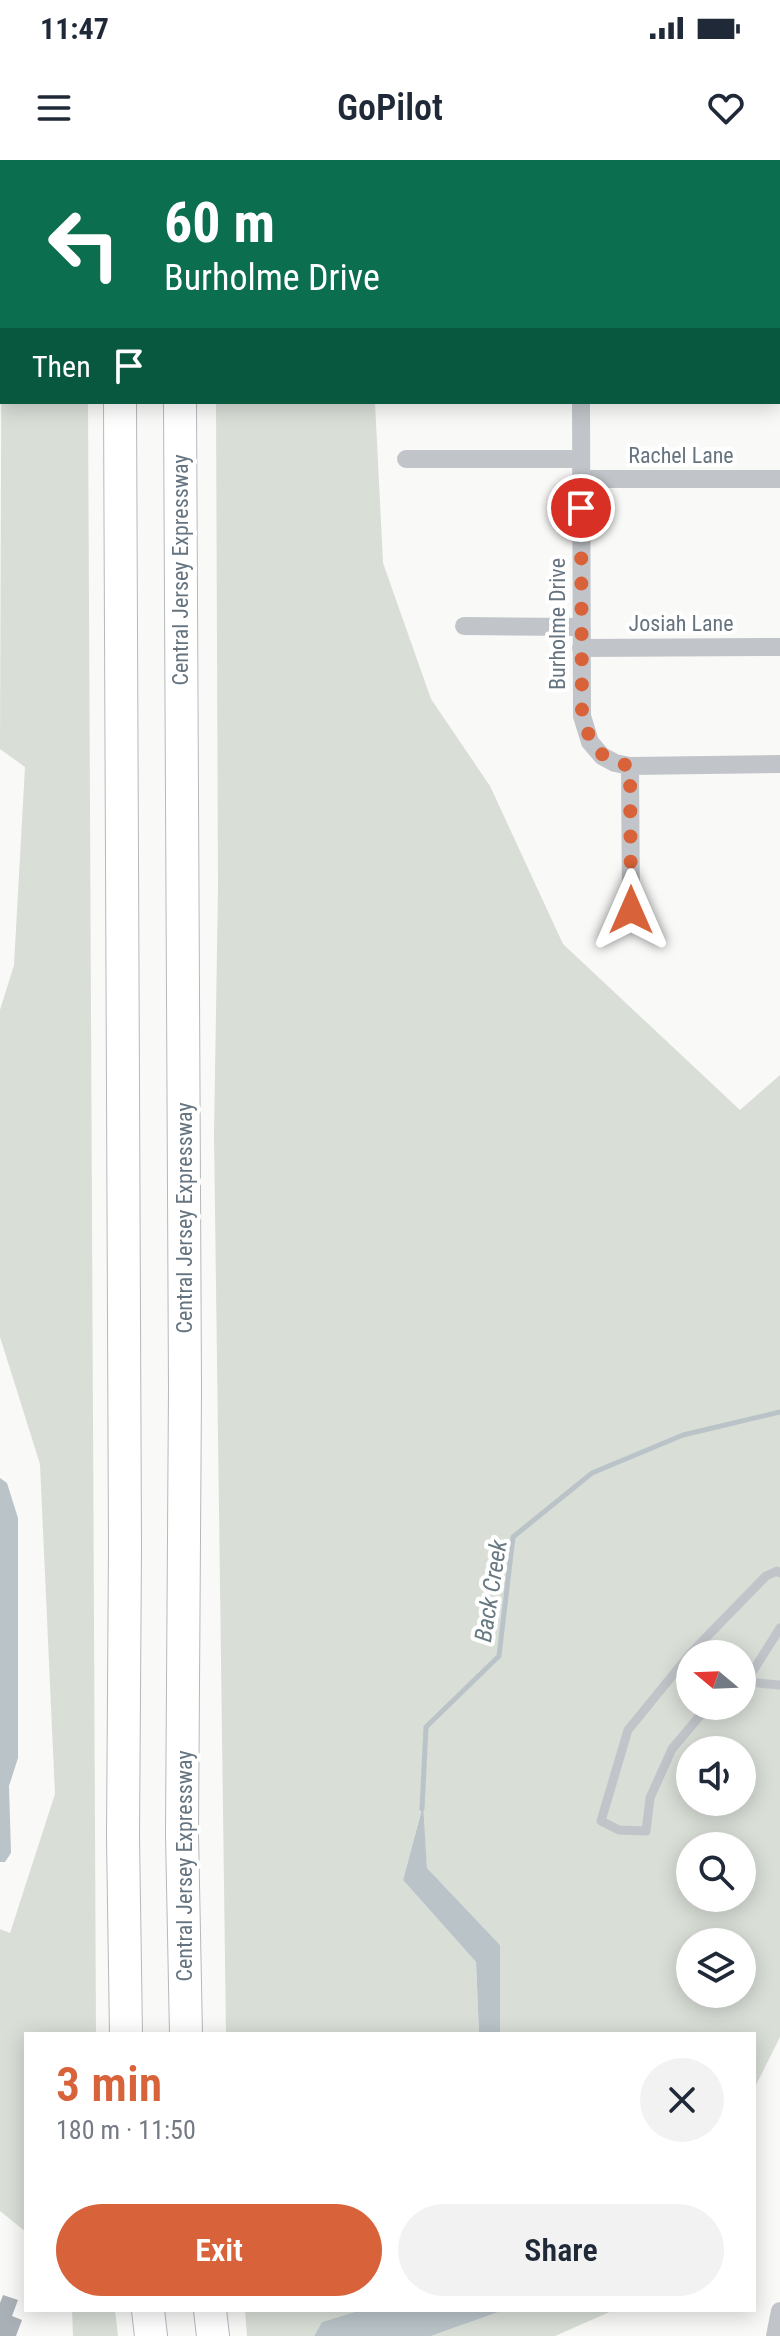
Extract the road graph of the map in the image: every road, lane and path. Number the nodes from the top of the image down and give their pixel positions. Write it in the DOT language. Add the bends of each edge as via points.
graph roads {
  1 [pos="120,404"];
  2 [pos="180,404"];
  3 [pos="581,404"];
  4 [pos="406,459"];
  5 [pos="581,459"];
  6 [pos="581,479"];
  7 [pos="780,479"];
  8 [pos="464,626"];
  9 [pos="581,627"];
  10 [pos="780,647"];
  11 [pos="581,648"];
  12 [pos="780,764"];
  13 [pos="630,766"];
  14 [pos="631,910"];
  15 [pos="780,1573"];
  16 [pos="778,1634"];
  17 [pos="704,1640"];
  18 [pos="756,1666"];
  19 [pos="676,1677"];
  20 [pos="756,1684"];
  21 [pos="780,1685"];
  22 [pos="696,1720"];
  23 [pos="126,2032"];
  24 [pos="186,2032"];
  25 [pos="780,2311"];
  26 [pos="148,2312"];
  27 [pos="210,2312"];
  28 [pos="151,2336"];
  29 [pos="213,2336"];
  30 [pos="775,2336"];
  1 -- 23 [label="highway"];
  2 -- 24 [label="highway, Central Jersey Expressway"];
  3 -- 5 [label="street, Burholme Drive"];
  4 -- 5 [label="street"];
  5 -- 6 [label="street, Burholme Drive"];
  6 -- 7 [label="street, Rachel Lane"];
  6 -- 9 [label="street, Burholme Drive"];
  8 -- 9 [label="street"];
  9 -- 11 [label="street, Burholme Drive"];
  10 -- 11 [label="street, Josiah Lane"];
  11 -- 13 [label="street, Burholme Drive" via="582,716 590,742 602,756"];
  12 -- 13 [label="street, Burholme Drive"];
  13 -- 14 [label="street"];
  15 -- 17 [label="lane" via="766,1576"];
  16 -- 18 [label="lane"];
  19 -- 22 [label="lane" via="628,1730 601,1821 619,1830 646,1831 650,1798 672,1749"];
  20 -- 21 [label="lane"];
  25 -- 30 [label="street"];
  26 -- 28 [label="highway"];
  27 -- 29 [label="highway"];
}
